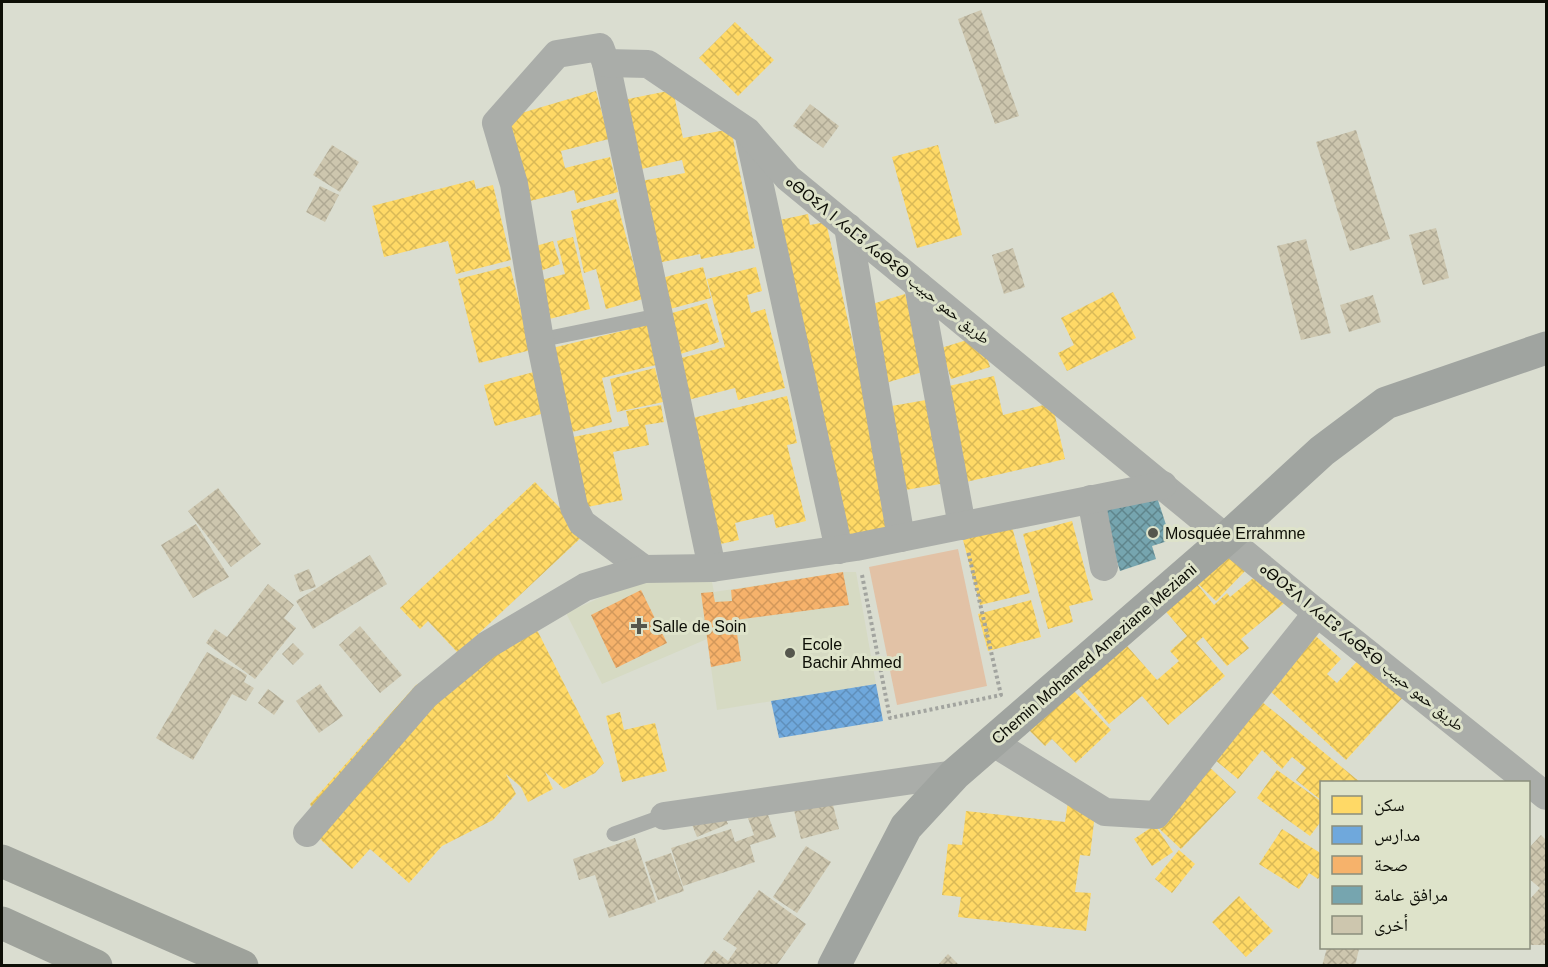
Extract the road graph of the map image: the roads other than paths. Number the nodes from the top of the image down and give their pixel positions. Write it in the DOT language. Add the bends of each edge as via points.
graph roads {
  1 [pos="606,63"];
  2 [pos="747,131"];
  3 [pos="848,228"];
  4 [pos="918,285"];
  5 [pos="657,316"];
  6 [pos="540,340"];
  7 [pos="1546,348"];
  8 [pos="1163,485"];
  9 [pos="1091,499"];
  10 [pos="962,525"];
  11 [pos="901,538"];
  12 [pos="1227,538"];
  13 [pos="848,549"];
  14 [pos="1104,567"];
  15 [pos="712,568"];
  16 [pos="644,569"];
  17 [pos="1317,613"];
  18 [pos="992,742"];
  19 [pos="955,774"];
  20 [pos="1527,781"];
  21 [pos="1530,783"];
  22 [pos="1546,796"];
  23 [pos="664,816"];
  24 [pos="307,833"];
  25 [pos="614,834"];
  26 [pos="2,861"];
  27 [pos="2,923"];
  28 [pos="235,962"];
  29 [pos="96,966"];
  30 [pos="834,966"];
  1 -- 2 [label="street, ⴰⴱⵔⵉⴷ ⵏ ⵃⴰⵎⵓ ⵃⴰⴱⵉⴱ طريق حمو حبيب" via="648,64"];
  1 -- 5 [label="street"];
  1 -- 6 [label="street" via="600,47 557,54 496,123 514,184"];
  2 -- 3 [label="street, ⴰⴱⵔⵉⴷ ⵏ ⵃⴰⵎⵓ ⵃⴰⴱⵉⴱ طريق حمو حبيب" via="788,178"];
  2 -- 13 [label="street"];
  3 -- 4 [label="street, ⴰⴱⵔⵉⴷ ⵏ ⵃⴰⵎⵓ ⵃⴰⴱⵉⴱ طريق حمو حبيب"];
  3 -- 11 [label="street"];
  4 -- 8 [label="street, ⴰⴱⵔⵉⴷ ⵏ ⵃⴰⵎⵓ ⵃⴰⴱⵉⴱ طريق حمو حبيب"];
  4 -- 10 [label="street"];
  5 -- 6 [label="lane"];
  5 -- 15 [label="street"];
  6 -- 16 [label="street" via="574,507 582,523"];
  7 -- 12 [label="main road, Chemin Mohamed Ameziane Meziani" via="1386,403 1322,451"];
  8 -- 9 [label="street"];
  8 -- 12 [label="street, ⴰⴱⵔⵉⴷ ⵏ ⵃⴰⵎⵓ ⵃⴰⴱⵉⴱ طريق حمو حبيب"];
  9 -- 10 [label="street"];
  9 -- 14 [label="street"];
  10 -- 11 [label="street"];
  11 -- 13 [label="street"];
  12 -- 17 [label="street, ⴰⴱⵔⵉⴷ ⵏ ⵃⴰⵎⵓ ⵃⴰⴱⵉⴱ طريق حمو حبيب"];
  12 -- 18 [label="main road, Chemin Mohamed Ameziane Meziani"];
  13 -- 15 [label="street"];
  15 -- 16 [label="street"];
  16 -- 24 [label="street" via="585,587 487,645 425,696"];
  17 -- 18 [label="street" via="1156,815 1105,812"];
  17 -- 20 [label="street, ⴰⴱⵔⵉⴷ ⵏ ⵃⴰⵎⵓ ⵃⴰⴱⵉⴱ طريق حمو حبيب"];
  18 -- 19 [label="main road, Chemin Mohamed Ameziane Meziani"];
  19 -- 23 [label="street"];
  19 -- 30 [label="main road, Chemin Mohamed Ameziane Meziani" via="906,826"];
  21 -- 22 [label="street, ⴰⴱⵔⵉⴷ ⵏ ⵃⴰⵎⵓ ⵃⴰⴱⵉⴱ طريق حمو حبيب"];
  23 -- 25 [label="lane"];
  26 -- 28 [label="highway"];
  27 -- 29 [label="highway"];
}
